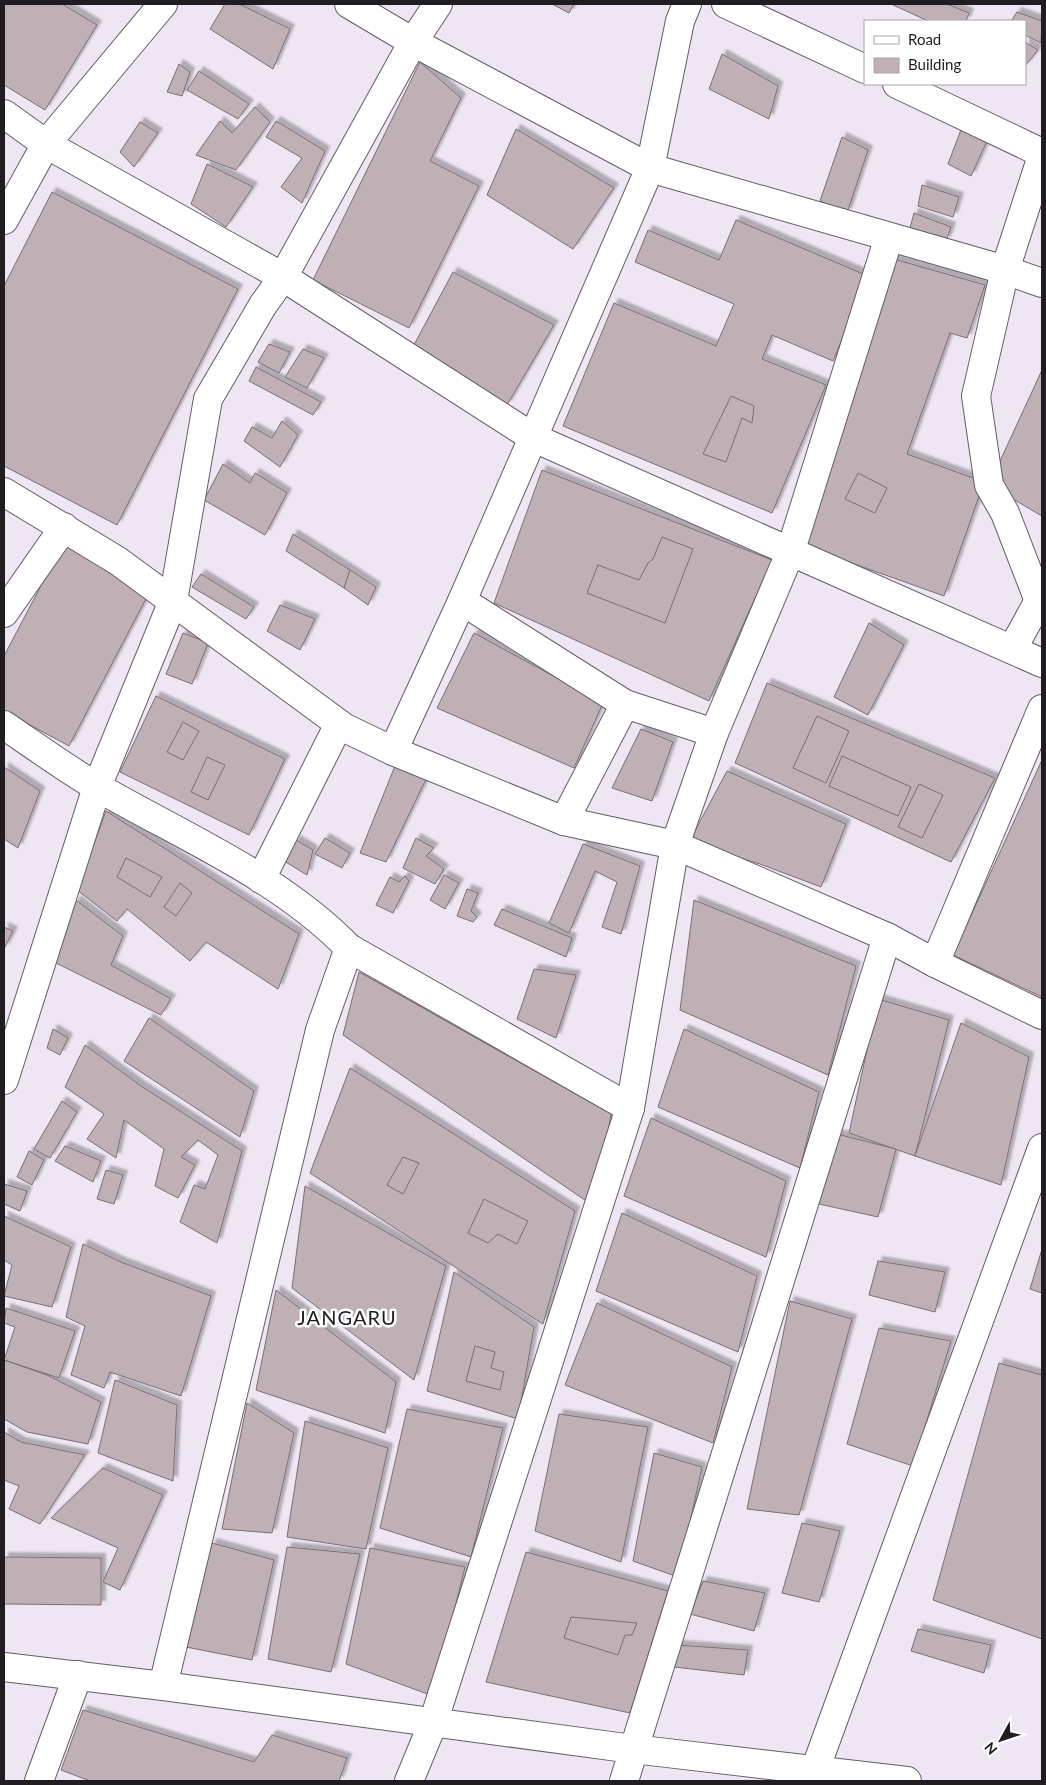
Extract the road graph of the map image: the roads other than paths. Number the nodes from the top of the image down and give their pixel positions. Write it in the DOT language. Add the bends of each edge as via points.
graph roads {
  1 [pos="163,4"];
  2 [pos="349,4"];
  3 [pos="438,4"];
  4 [pos="687,4"];
  5 [pos="726,4"];
  6 [pos="413,42"];
  7 [pos="864,69"];
  8 [pos="899,85"];
  9 [pos="4,114"];
  10 [pos="46,144"];
  11 [pos="1042,154"];
  12 [pos="650,168"];
  13 [pos="4,220"];
  14 [pos="889,237"];
  15 [pos="1005,270"];
  16 [pos="283,277"];
  17 [pos="1042,283"];
  18 [pos="534,438"];
  19 [pos="4,492"];
  20 [pos="64,527"];
  21 [pos="790,552"];
  22 [pos="1041,598"];
  23 [pos="173,601"];
  24 [pos="462,601"];
  25 [pos="4,613"];
  26 [pos="1013,648"];
  27 [pos="1042,663"];
  28 [pos="625,704"];
  29 [pos="1042,709"];
  30 [pos="339,724"];
  31 [pos="4,725"];
  32 [pos="714,734"];
  33 [pos="393,751"];
  34 [pos="97,787"];
  35 [pos="564,822"];
  36 [pos="675,845"];
  37 [pos="261,879"];
  38 [pos="887,937"];
  39 [pos="349,948"];
  40 [pos="935,963"];
  41 [pos="1042,1015"];
  42 [pos="4,1080"];
  43 [pos="630,1108"];
  44 [pos="1042,1148"];
  45 [pos="4,1667"];
  46 [pos="78,1675"];
  47 [pos="163,1686"];
  48 [pos="433,1723"];
  49 [pos="633,1749"];
  50 [pos="815,1770"];
  51 [pos="873,1779"];
  52 [pos="39,1781"];
  53 [pos="408,1781"];
  54 [pos="624,1781"];
  55 [pos="907,1781"];
  1 -- 10 [label="street"];
  2 -- 6 [label="street"];
  3 -- 6 [label="street"];
  4 -- 12 [label="street" via="680,21"];
  5 -- 7 [label="street"];
  6 -- 12 [label="street"];
  6 -- 16 [label="street"];
  8 -- 11 [label="street"];
  9 -- 10 [label="street"];
  10 -- 13 [label="street"];
  10 -- 16 [label="street"];
  11 -- 15 [label="street"];
  12 -- 14 [label="street"];
  12 -- 18 [label="street"];
  14 -- 15 [label="street"];
  14 -- 21 [label="street"];
  15 -- 17 [label="street"];
  15 -- 22 [label="street" via="976,396 989,485 1005,513"];
  16 -- 18 [label="street"];
  16 -- 23 [label="street" via="208,399"];
  18 -- 21 [label="street"];
  18 -- 24 [label="street"];
  19 -- 20 [label="street"];
  20 -- 23 [label="street"];
  20 -- 25 [label="street"];
  21 -- 26 [label="street"];
  21 -- 32 [label="street"];
  22 -- 26 [label="street"];
  23 -- 30 [label="street"];
  23 -- 34 [label="street"];
  24 -- 28 [label="street"];
  24 -- 33 [label="street"];
  26 -- 27 [label="street"];
  28 -- 32 [label="street"];
  28 -- 35 [label="street"];
  29 -- 40 [label="street"];
  30 -- 33 [label="street"];
  30 -- 37 [label="street"];
  31 -- 34 [label="street"];
  32 -- 36 [label="street"];
  33 -- 35 [label="street"];
  34 -- 37 [label="street"];
  34 -- 42 [label="street"];
  35 -- 36 [label="street"];
  36 -- 38 [label="street"];
  36 -- 43 [label="street"];
  37 -- 39 [label="street" via="328,927"];
  38 -- 40 [label="street"];
  38 -- 49 [label="street"];
  39 -- 43 [label="street"];
  39 -- 47 [label="street" via="320,1030"];
  40 -- 41 [label="street"];
  43 -- 48 [label="street"];
  44 -- 50 [label="street"];
  45 -- 46 [label="street"];
  46 -- 47 [label="street"];
  46 -- 52 [label="street"];
  47 -- 48 [label="street"];
  48 -- 49 [label="street"];
  48 -- 53 [label="street"];
  49 -- 50 [label="street"];
  49 -- 54 [label="street"];
  50 -- 51 [label="street"];
  51 -- 55 [label="street"];
}
